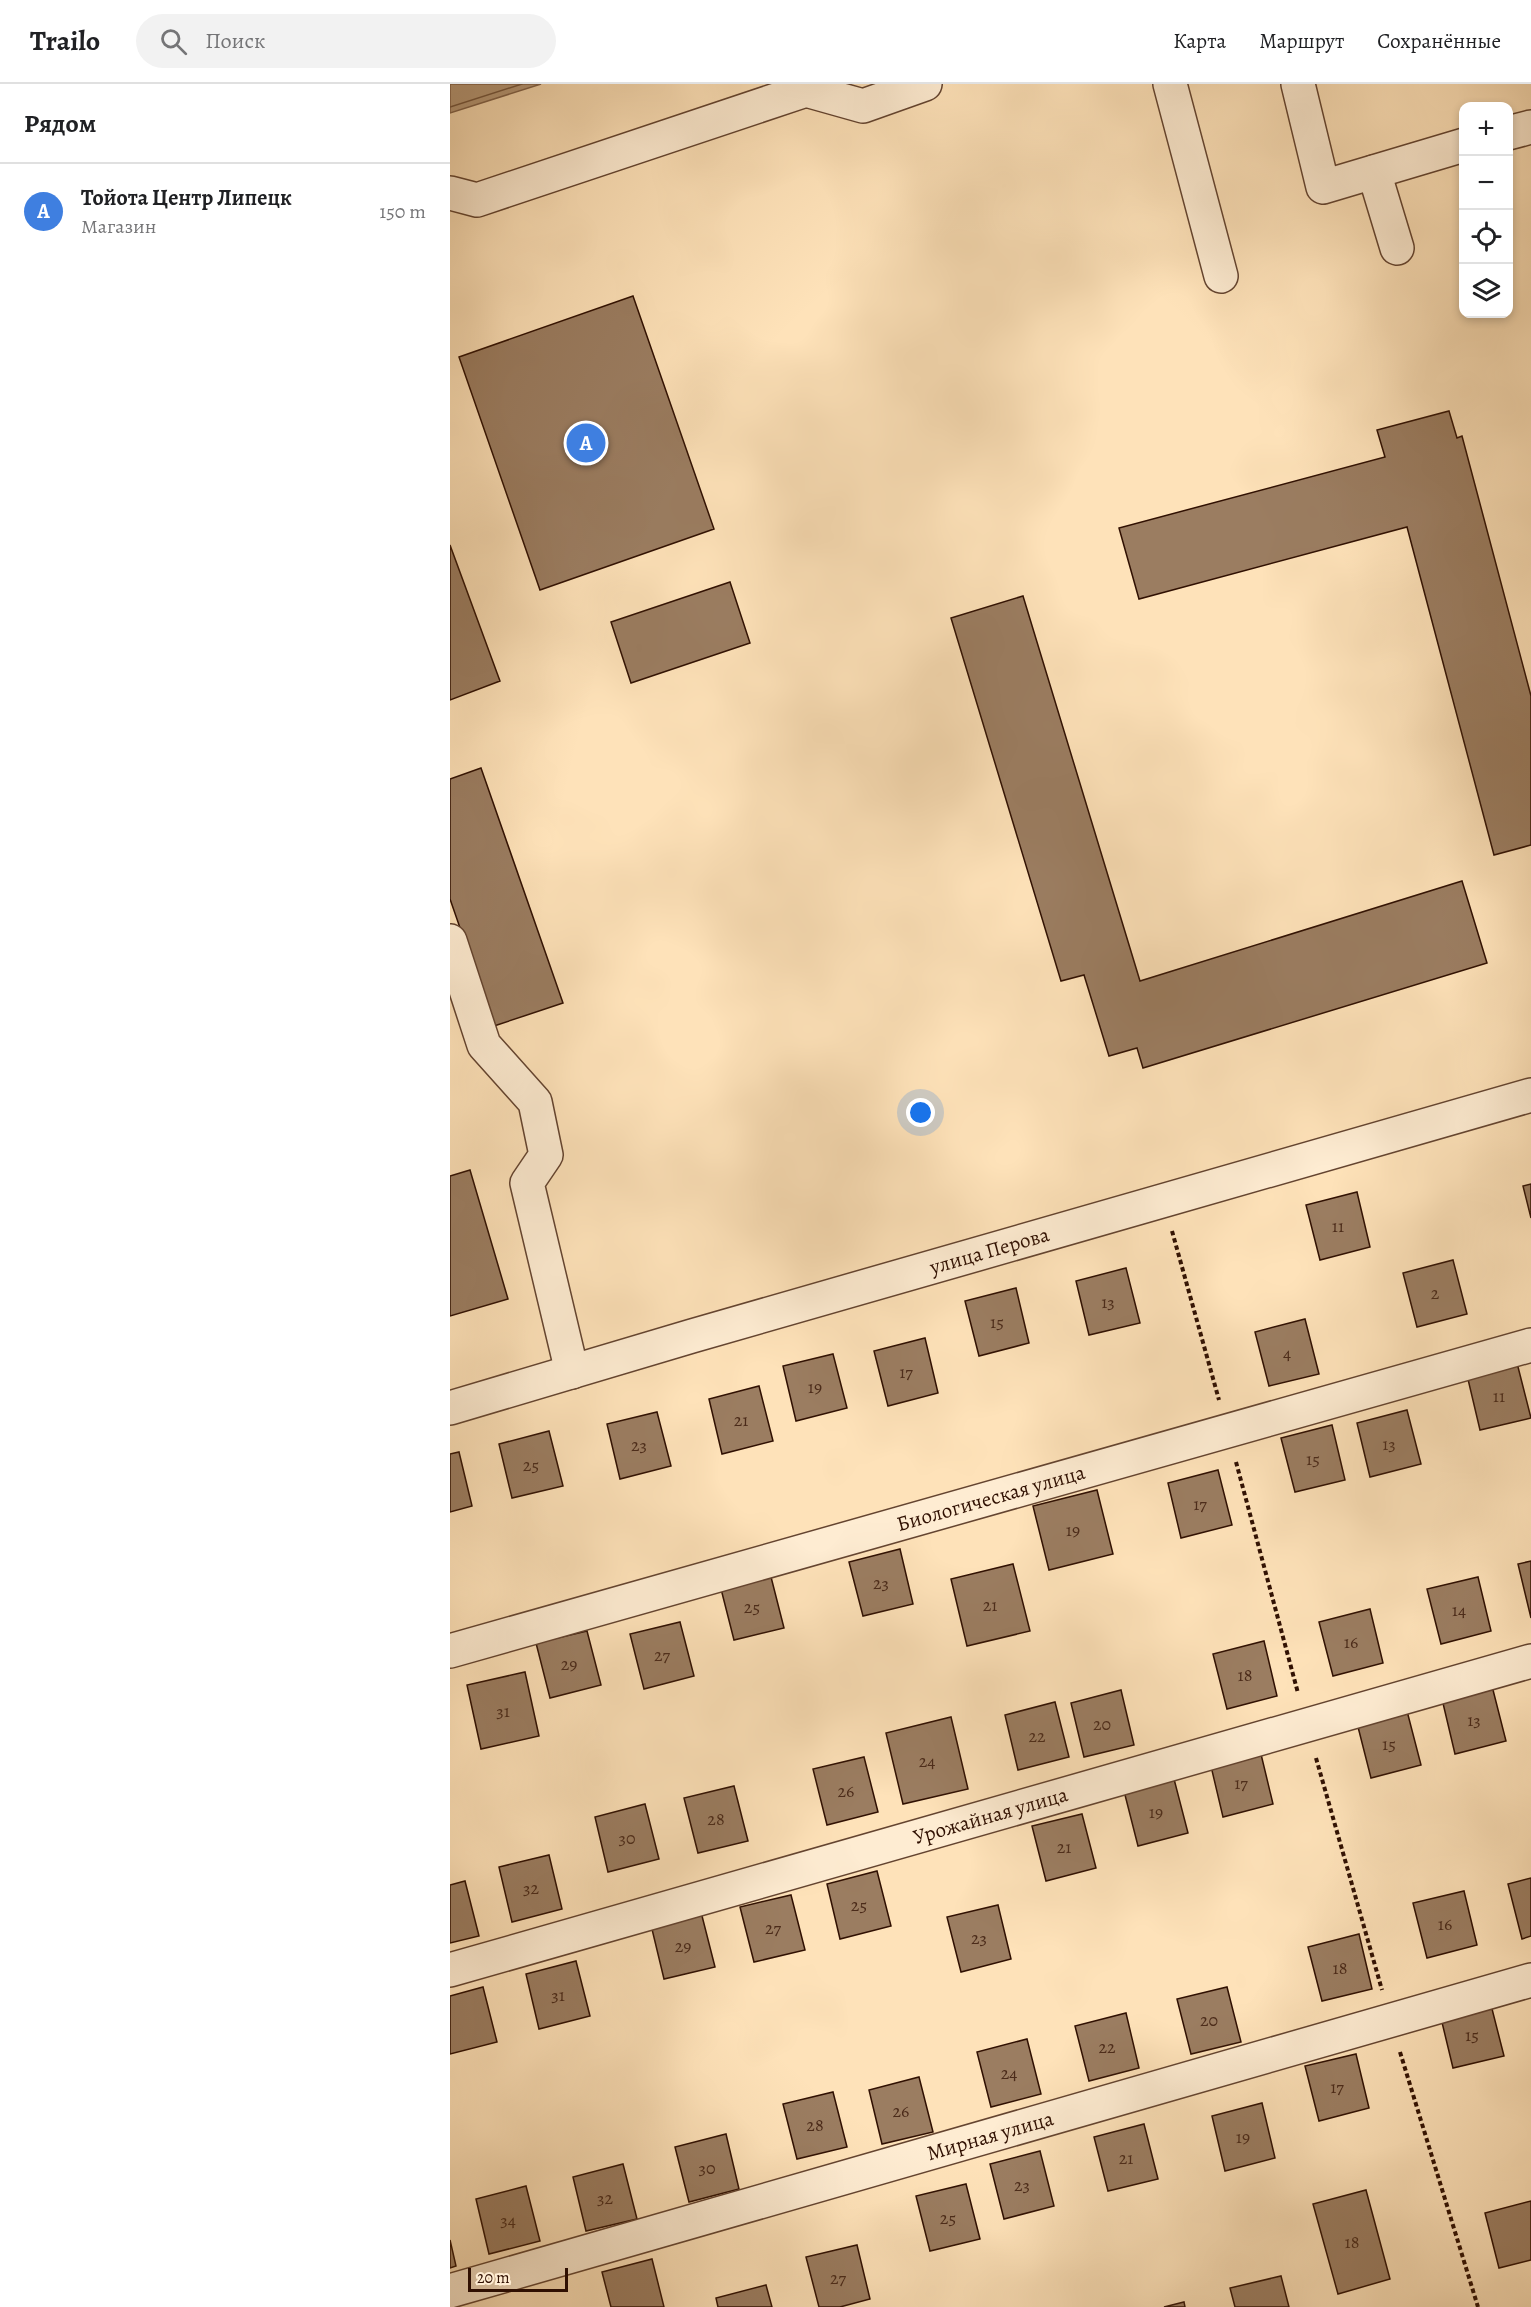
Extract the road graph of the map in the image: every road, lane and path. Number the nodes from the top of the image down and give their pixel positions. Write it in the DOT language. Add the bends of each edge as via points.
graph roads {
  1 [pos="925,84"];
  2 [pos="1170,84"];
  3 [pos="1298,84"];
  4 [pos="1531,127"];
  5 [pos="1513,132"];
  6 [pos="1459,146"];
  7 [pos="1374,172"];
  8 [pos="450,193"];
  9 [pos="1397,248"];
  10 [pos="1221,276"];
  11 [pos="450,941"];
  12 [pos="1531,1095"];
  13 [pos="1531,1345"];
  14 [pos="572,1372"];
  15 [pos="450,1408"];
  16 [pos="450,1651"];
  17 [pos="1531,1660"];
  18 [pos="450,1970"];
  19 [pos="1531,1980"];
  20 [pos="450,2291"];
  1 -- 8 [label="street" via="863,106 806,90 477,200"];
  2 -- 10 [label="street"];
  3 -- 7 [label="street" via="1323,187"];
  4 -- 5 [label="street"];
  6 -- 7 [label="street"];
  7 -- 9 [label="street"];
  11 -- 14 [label="street" via="484,1045 536,1102 546,1155 527,1183"];
  12 -- 14 [label="street, улица Перова"];
  13 -- 16 [label="street, Биологическая улица"];
  14 -- 15 [label="street, улица Перова"];
  17 -- 18 [label="street, Урожайная улица"];
  19 -- 20 [label="street, Мирная улица"];
}
